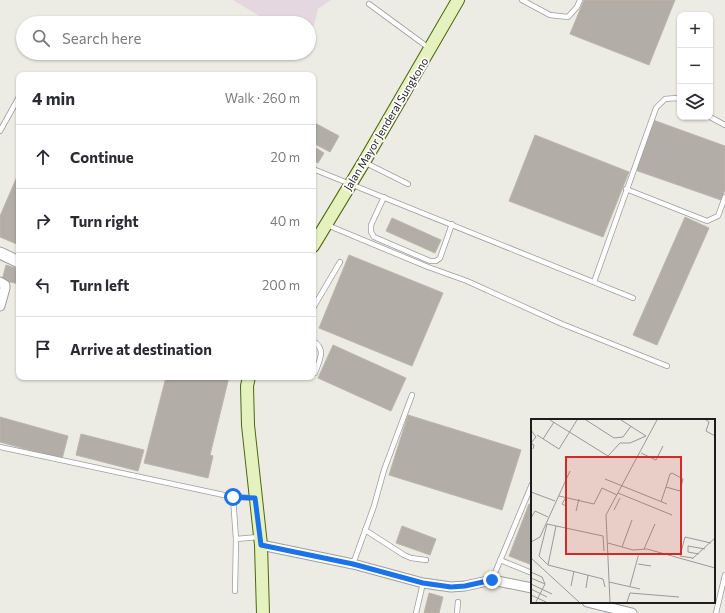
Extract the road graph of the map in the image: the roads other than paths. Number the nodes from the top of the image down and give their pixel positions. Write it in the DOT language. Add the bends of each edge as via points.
graph roads {
  1 [pos="458,0"];
  2 [pos="522,0"];
  3 [pos="580,0"];
  4 [pos="369,4"];
  5 [pos="430,49"];
  6 [pos="677,98"];
  7 [pos="16,102"];
  8 [pos="713,119"];
  9 [pos="725,125"];
  10 [pos="0,131"];
  11 [pos="364,162"];
  12 [pos="316,170"];
  13 [pos="351,183"];
  14 [pos="408,184"];
  15 [pos="626,189"];
  16 [pos="384,197"];
  17 [pos="725,197"];
  18 [pos="326,224"];
  19 [pos="452,224"];
  20 [pos="316,239"];
  21 [pos="0,254"];
  22 [pos="16,261"];
  23 [pos="340,262"];
  24 [pos="0,282"];
  25 [pos="594,282"];
  26 [pos="633,298"];
  27 [pos="316,303"];
  28 [pos="0,306"];
  29 [pos="316,344"];
  30 [pos="667,366"];
  31 [pos="316,370"];
  32 [pos="248,380"];
  33 [pos="412,395"];
  34 [pos="0,447"];
  35 [pos="531,486"];
  36 [pos="233,497"];
  37 [pos="255,498"];
  38 [pos="365,530"];
  39 [pos="236,539"];
  40 [pos="260,541"];
  41 [pos="426,560"];
  42 [pos="500,560"];
  43 [pos="353,564"];
  44 [pos="531,573"];
  45 [pos="725,575"];
  46 [pos="492,580"];
  47 [pos="423,583"];
  48 [pos="531,586"];
  49 [pos="235,591"];
  50 [pos="458,602"];
  51 [pos="595,603"];
  52 [pos="611,605"];
  53 [pos="263,613"];
  54 [pos="416,613"];
  55 [pos="457,613"];
  56 [pos="632,613"];
  57 [pos="716,613"];
  1 -- 5 [label="main road, Jalan Mayor Jenderal Sungkono"];
  2 -- 3 [label="lane" via="550,15 568,17 578,7"];
  4 -- 5 [label="lane"];
  5 -- 11 [label="main road, Jalan Mayor Jenderal Sungkono"];
  6 -- 15 [label="lane" via="665,99 656,108"];
  7 -- 10 [label="lane"];
  8 -- 9 [label="lane"];
  11 -- 13 [label="main road, Jalan Mayor Jenderal Sungkono"];
  11 -- 14 [label="lane"];
  12 -- 13 [label="lane"];
  13 -- 16 [label="lane"];
  13 -- 18 [label="main road, Jalan Mayor Jenderal Sungkono"];
  15 -- 17 [label="lane" via="707,221 718,216"];
  15 -- 25 [label="lane"];
  16 -- 19 [label="lane"];
  16 -- 19 [label="lane" via="371,225 374,237 430,260 436,261 440,258"];
  18 -- 20 [label="main road, Jalan Mayor Jenderal Sungkono"];
  18 -- 30 [label="lane"];
  19 -- 25 [label="lane"];
  21 -- 22 [label="street"];
  23 -- 27 [label="lane"];
  24 -- 28 [label="street" via="5,285"];
  25 -- 26 [label="lane"];
  29 -- 31 [label="lane" via="322,354"];
  32 -- 37 [label="main road" via="248,425"];
  33 -- 38 [label="lane"];
  34 -- 36 [label="lane"];
  35 -- 42 [label="lane"];
  36 -- 37 [label="lane"];
  36 -- 39 [label="lane"];
  37 -- 40 [label="main road"];
  38 -- 41 [label="lane" via="404,555"];
  38 -- 43 [label="lane"];
  39 -- 40 [label="lane"];
  39 -- 49 [label="lane"];
  40 -- 43 [label="street"];
  40 -- 53 [label="main road"];
  42 -- 44 [label="lane"];
  42 -- 46 [label="lane"];
  43 -- 47 [label="street"];
  45 -- 57 [label="lane"];
  46 -- 47 [label="street" via="451,587"];
  46 -- 48 [label="street"];
  47 -- 54 [label="lane"];
  50 -- 55 [label="lane"];
  51 -- 52 [label="street"];
  52 -- 56 [label="street"];
}
